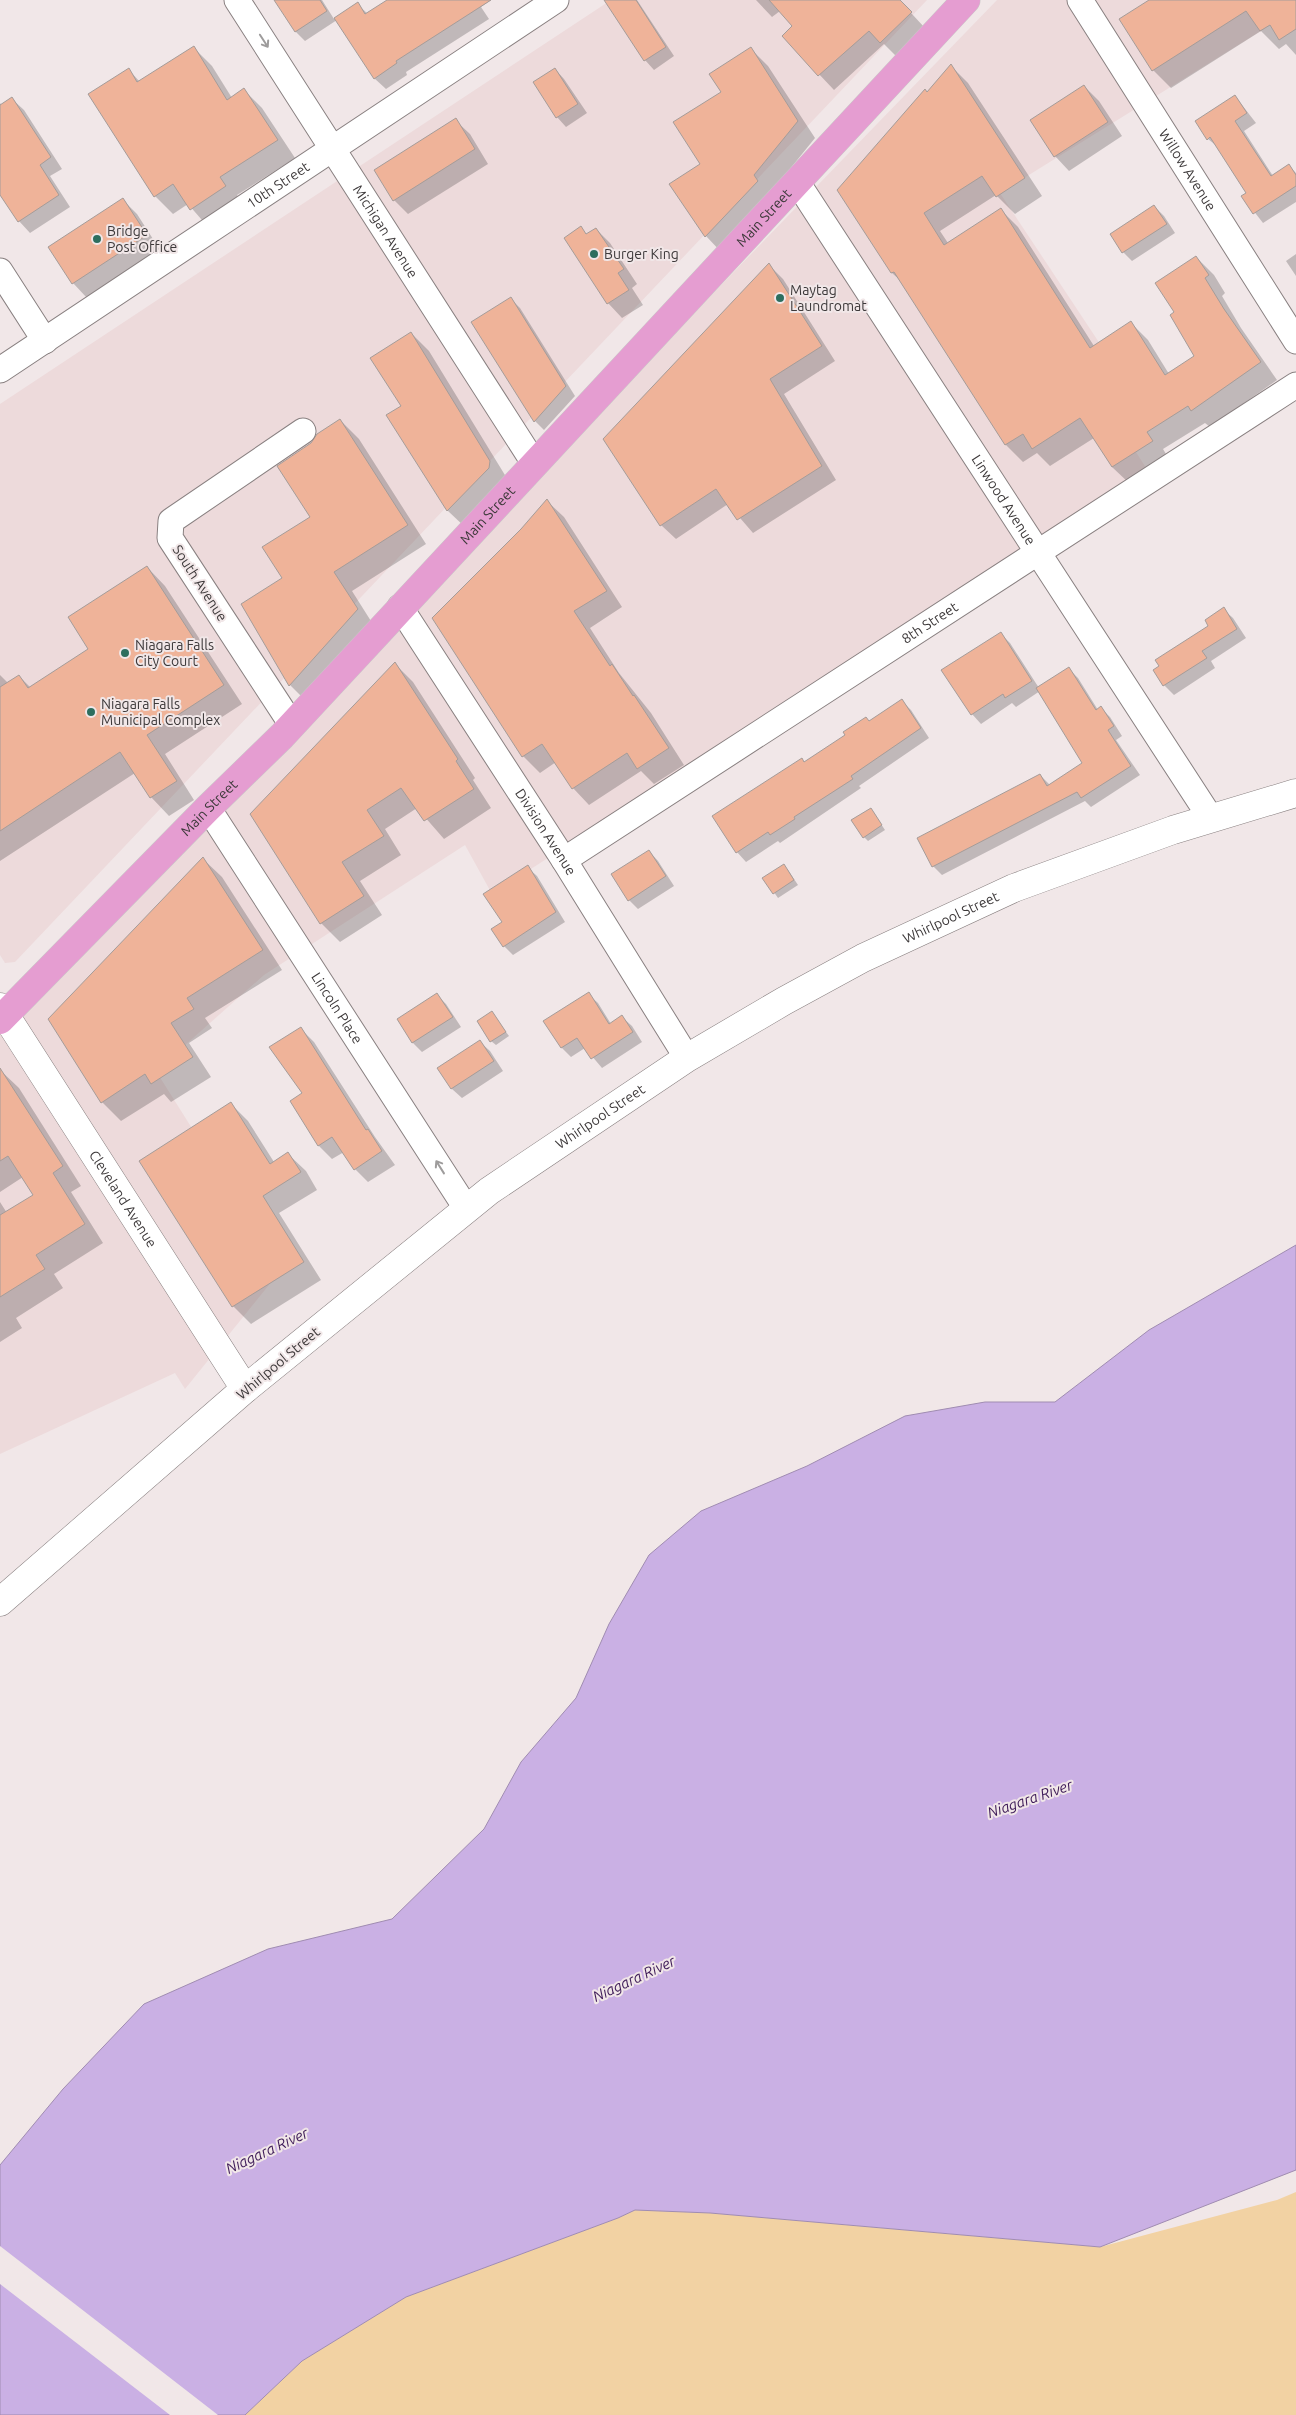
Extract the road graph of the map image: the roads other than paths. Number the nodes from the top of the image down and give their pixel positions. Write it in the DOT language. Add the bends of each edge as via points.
graph roads {
  1 [pos="238,0"];
  2 [pos="556,0"];
  3 [pos="966,0"];
  4 [pos="1080,0"];
  5 [pos="332,148"];
  6 [pos="797,182"];
  7 [pos="0,272"];
  8 [pos="45,341"];
  9 [pos="1296,341"];
  10 [pos="0,370"];
  11 [pos="1296,385"];
  12 [pos="303,431"];
  13 [pos="534,463"];
  14 [pos="1037,553"];
  15 [pos="400,607"];
  16 [pos="292,725"];
  17 [pos="1296,793"];
  18 [pos="208,808"];
  19 [pos="1210,817"];
  20 [pos="564,860"];
  21 [pos="2,1014"];
  22 [pos="687,1058"];
  23 [pos="466,1208"];
  24 [pos="246,1389"];
  25 [pos="0,1602"];
  1 -- 5 [label="street, Michigan Avenue, one-way"];
  2 -- 5 [label="street, 10th Street"];
  3 -- 6 [label="main road, Main Street"];
  4 -- 9 [label="street, Willow Avenue"];
  5 -- 8 [label="street, 10th Street"];
  5 -- 13 [label="street, Michigan Avenue"];
  6 -- 13 [label="main road, Main Street"];
  6 -- 14 [label="street, Linwood Avenue"];
  7 -- 8 [label="street"];
  8 -- 10 [label="street, 10th Street"];
  11 -- 14 [label="street, 8th Street"];
  12 -- 16 [label="street, South Avenue" via="171,521 170,538"];
  13 -- 15 [label="main road, Main Street"];
  14 -- 19 [label="street, Linwood Avenue"];
  14 -- 20 [label="street, 8th Street"];
  15 -- 16 [label="main road, Main Street"];
  15 -- 20 [label="street, Division Avenue"];
  16 -- 18 [label="main road, Main Street"];
  17 -- 19 [label="street, Whirlpool Street"];
  18 -- 21 [label="main road, Main Street"];
  23 -- 18 [label="street, Lincoln Place, one-way"];
  19 -- 22 [label="street, Whirlpool Street" via="1070,866 954,914 864,958"];
  20 -- 22 [label="street, Division Avenue"];
  21 -- 24 [label="street, Cleveland Avenue"];
  22 -- 23 [label="street, Whirlpool Street"];
  23 -- 24 [label="street, Whirlpool Street"];
  24 -- 25 [label="street, Whirlpool Street"];
}
